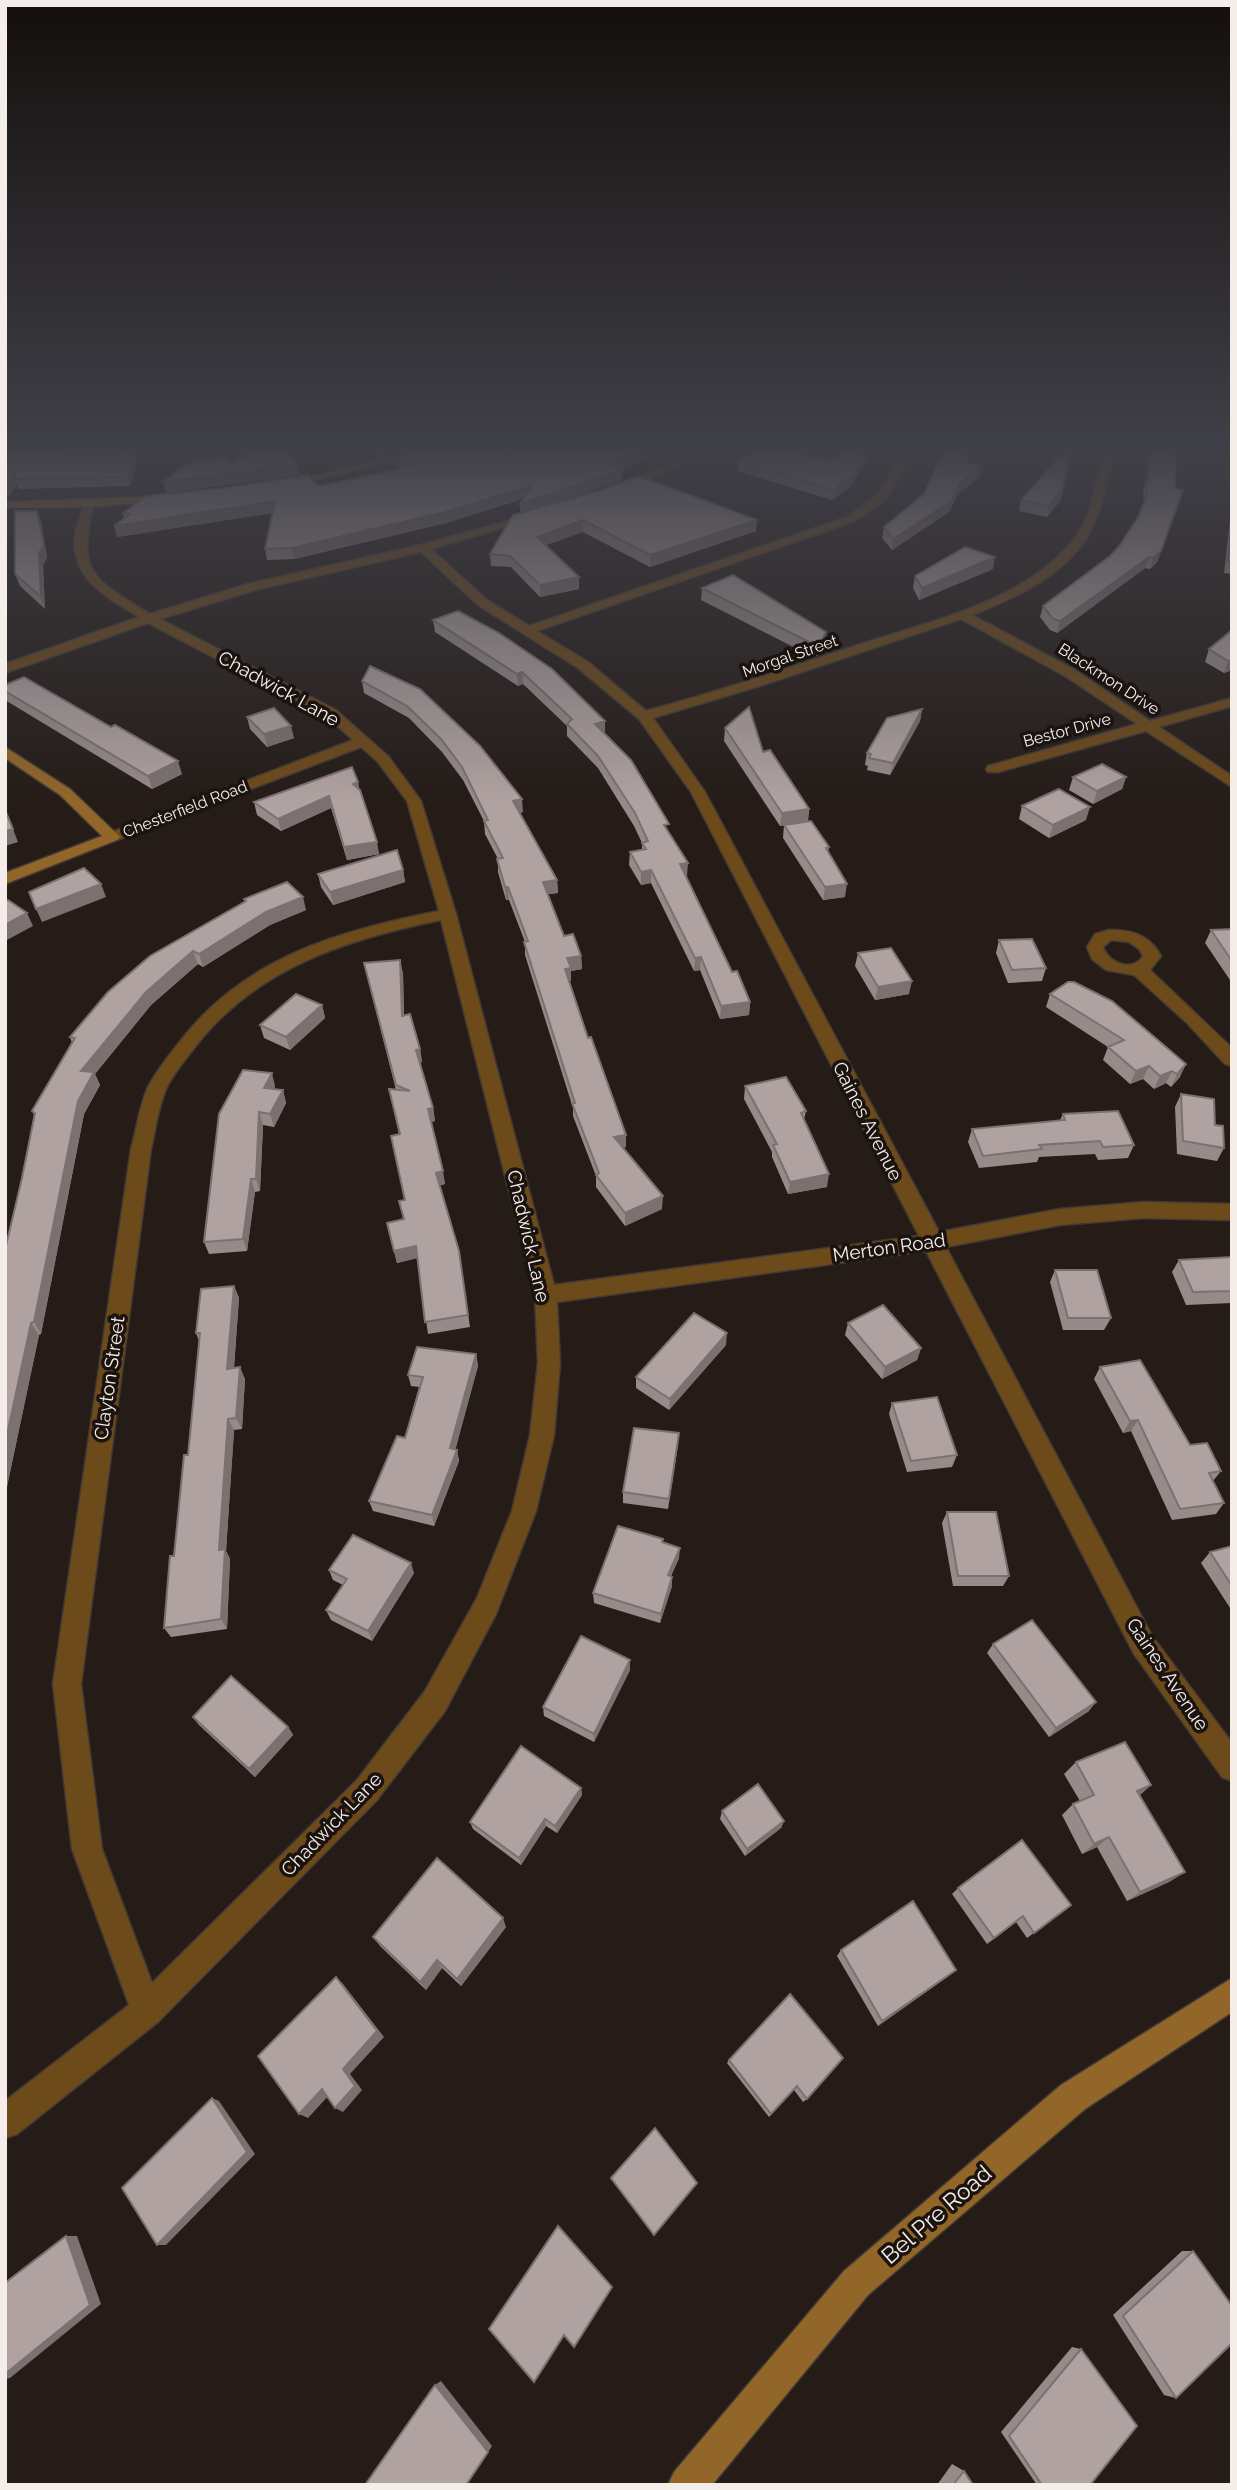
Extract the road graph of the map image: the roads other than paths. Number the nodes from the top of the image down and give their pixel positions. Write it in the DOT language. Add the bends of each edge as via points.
graph roads {
  1 [pos="86,569"];
  2 [pos="330,569"];
  3 [pos="446,569"];
  4 [pos="705,569"];
  5 [pos="1049,569"];
  6 [pos="961,614"];
  7 [pos="149,618"];
  8 [pos="528,630"];
  9 [pos="5,668"];
  10 [pos="1232,702"];
  11 [pos="644,716"];
  12 [pos="1150,726"];
  13 [pos="364,741"];
  14 [pos="5,751"];
  15 [pos="993,769"];
  16 [pos="1232,783"];
  17 [pos="112,837"];
  18 [pos="5,879"];
  19 [pos="448,914"];
  20 [pos="1138,969"];
  21 [pos="1232,1060"];
  22 [pos="1232,1212"];
  23 [pos="931,1242"];
  24 [pos="546,1295"];
  25 [pos="1232,1767"];
  26 [pos="1232,1994"];
  27 [pos="147,2011"];
  28 [pos="5,2122"];
  29 [pos="687,2485"];
  1 -- 7 [label="street, Chadwick Lane" via="100,588"];
  2 -- 7 [label="street"];
  3 -- 8 [label="street, Gaines Avenue" via="482,602"];
  4 -- 8 [label="street"];
  5 -- 6 [label="street, Morgal Street" via="1004,596"];
  6 -- 11 [label="street, Morgal Street" via="749,687"];
  6 -- 12 [label="street, Blackmon Drive" via="1070,673"];
  7 -- 9 [label="street"];
  7 -- 13 [label="street, Chadwick Lane" via="331,713"];
  8 -- 11 [label="street, Gaines Avenue" via="583,665"];
  10 -- 12 [label="street, Bestor Drive"];
  11 -- 23 [label="street, Gaines Avenue" via="698,792"];
  12 -- 15 [label="street, Bestor Drive"];
  12 -- 16 [label="street, Blackmon Drive"];
  13 -- 17 [label="street, Chesterfield Road"];
  13 -- 19 [label="street, Chadwick Lane" via="414,801"];
  14 -- 17 [label="street" via="65,792"];
  17 -- 18 [label="street, Chesterfield Road"];
  19 -- 24 [label="street, Chadwick Lane"];
  19 -- 27 [label="street, Clayton Street" via="333,940 275,967 221,1005 193,1034 158,1087 141,1149 67,1684 86,1849"];
  20 -- 21 [label="street"];
  22 -- 23 [label="street, Merton Road" via="1144,1210 1060,1217"];
  23 -- 24 [label="street, Merton Road"];
  23 -- 25 [label="street, Gaines Avenue" via="1143,1645"];
  24 -- 27 [label="street, Chadwick Lane" via="549,1363 542,1436 524,1511 487,1605 435,1701 367,1790"];
  26 -- 29 [label="street, Bel Pre Road" via="1073,2097 856,2283"];
  27 -- 28 [label="street, Chadwick Lane"];
}
